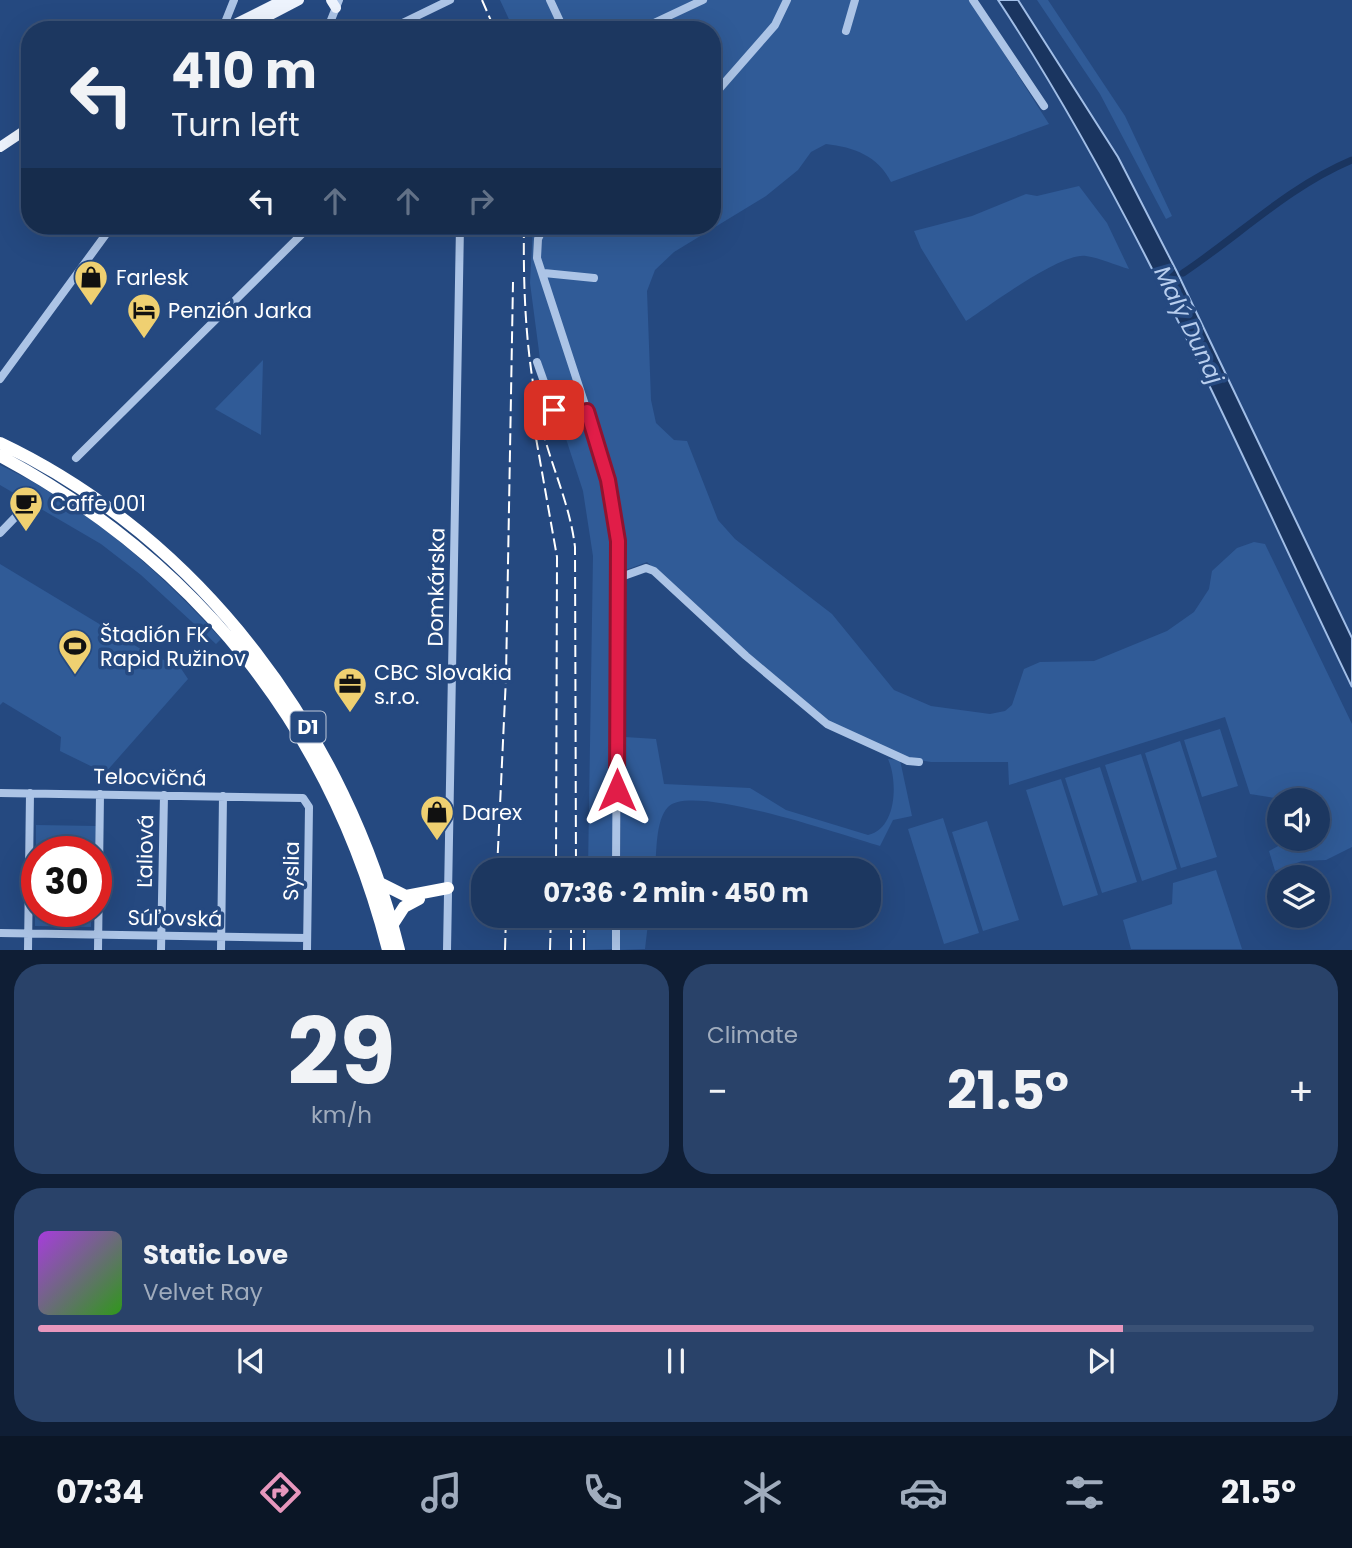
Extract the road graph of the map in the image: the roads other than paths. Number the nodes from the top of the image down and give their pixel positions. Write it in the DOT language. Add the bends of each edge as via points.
graph roads {
  1 [pos="234,0"];
  2 [pos="283,0"];
  3 [pos="299,0"];
  4 [pos="450,0"];
  5 [pos="550,0"];
  6 [pos="703,0"];
  7 [pos="787,0"];
  8 [pos="855,0"];
  9 [pos="973,0"];
  10 [pos="336,3"];
  11 [pos="227,21"];
  12 [pos="241,21"];
  13 [pos="259,21"];
  14 [pos="330,21"];
  15 [pos="407,21"];
  16 [pos="560,21"];
  17 [pos="658,21"];
  18 [pos="846,31"];
  19 [pos="721,87"];
  20 [pos="1044,106"];
  21 [pos="21,126"];
  22 [pos="21,133"];
  23 [pos="0,139"];
  24 [pos="0,147"];
  25 [pos="105,235"];
  26 [pos="301,235"];
  27 [pos="460,235"];
  28 [pos="541,235"];
  29 [pos="544,273"];
  30 [pos="594,278"];
  31 [pos="537,362"];
  32 [pos="0,379"];
  33 [pos="587,411"];
  34 [pos="2,451"];
  35 [pos="76,458"];
  36 [pos="27,505"];
  37 [pos="0,533"];
  38 [pos="618,578"];
  39 [pos="919,762"];
  40 [pos="0,793"];
  41 [pos="30,793"];
  42 [pos="100,794"];
  43 [pos="164,795"];
  44 [pos="223,796"];
  45 [pos="299,797"];
  46 [pos="616,858"];
  47 [pos="380,883"];
  48 [pos="448,890"];
  49 [pos="393,924"];
  50 [pos="616,928"];
  51 [pos="28,930"];
  52 [pos="0,933"];
  53 [pos="98,935"];
  54 [pos="161,936"];
  55 [pos="221,937"];
  56 [pos="307,938"];
  57 [pos="28,950"];
  58 [pos="98,950"];
  59 [pos="160,950"];
  60 [pos="221,950"];
  61 [pos="307,950"];
  62 [pos="388,950"];
  63 [pos="399,950"];
  64 [pos="447,950"];
  65 [pos="616,950"];
  1 -- 11 [label="street"];
  2 -- 12 [label="main road"];
  3 -- 13 [label="main road"];
  4 -- 15 [label="street"];
  5 -- 16 [label="street"];
  6 -- 17 [label="street"];
  7 -- 19 [label="street" via="775,25"];
  8 -- 18 [label="street"];
  9 -- 20 [label="street"];
  10 -- 14 [label="street"];
  21 -- 23 [label="main road"];
  22 -- 24 [label="main road"];
  25 -- 32 [label="street"];
  26 -- 35 [label="street"];
  27 -- 48 [label="street, Domkárska"];
  28 -- 29 [label="street" via="536,248"];
  29 -- 30 [label="street"];
  29 -- 33 [label="street"];
  31 -- 33 [label="street" via="559,416"];
  33 -- 38 [label="street" via="613,503"];
  34 -- 47 [label="highway, D1" via="82,491 143,536 232,623 282,687 318,744 360,828"];
  34 -- 62 [label="highway, D1" via="135,545 197,601 248,660 292,721 336,802 370,887"];
  36 -- 37 [label="street"];
  38 -- 39 [label="street" via="646,568 654,571 827,724"];
  38 -- 46 [label="street"];
  40 -- 41 [label="street, Telocvičná"];
  41 -- 42 [label="street, Telocvičná"];
  41 -- 51 [label="street"];
  42 -- 43 [label="street, Telocvičná"];
  42 -- 53 [label="street"];
  43 -- 44 [label="street, Telocvičná"];
  43 -- 54 [label="street, Ľaliová"];
  44 -- 45 [label="street, Telocvičná"];
  44 -- 55 [label="street"];
  45 -- 56 [label="street, Syslia" via="309,807"];
  47 -- 48 [label="highway" via="406,896"];
  47 -- 49 [label="highway, D1"];
  48 -- 49 [label="highway" via="409,903"];
  48 -- 64 [label="street, Domkárska"];
  49 -- 63 [label="highway, D1"];
  50 -- 65 [label="street"];
  51 -- 52 [label="street, Súľovská"];
  51 -- 53 [label="street, Súľovská"];
  51 -- 57 [label="street"];
  53 -- 54 [label="street, Súľovská"];
  53 -- 58 [label="street"];
  54 -- 55 [label="street, Súľovská"];
  54 -- 59 [label="street, Ľaliová"];
  55 -- 56 [label="street, Súľovská"];
  55 -- 60 [label="street"];
  56 -- 61 [label="street, Syslia"];
}
